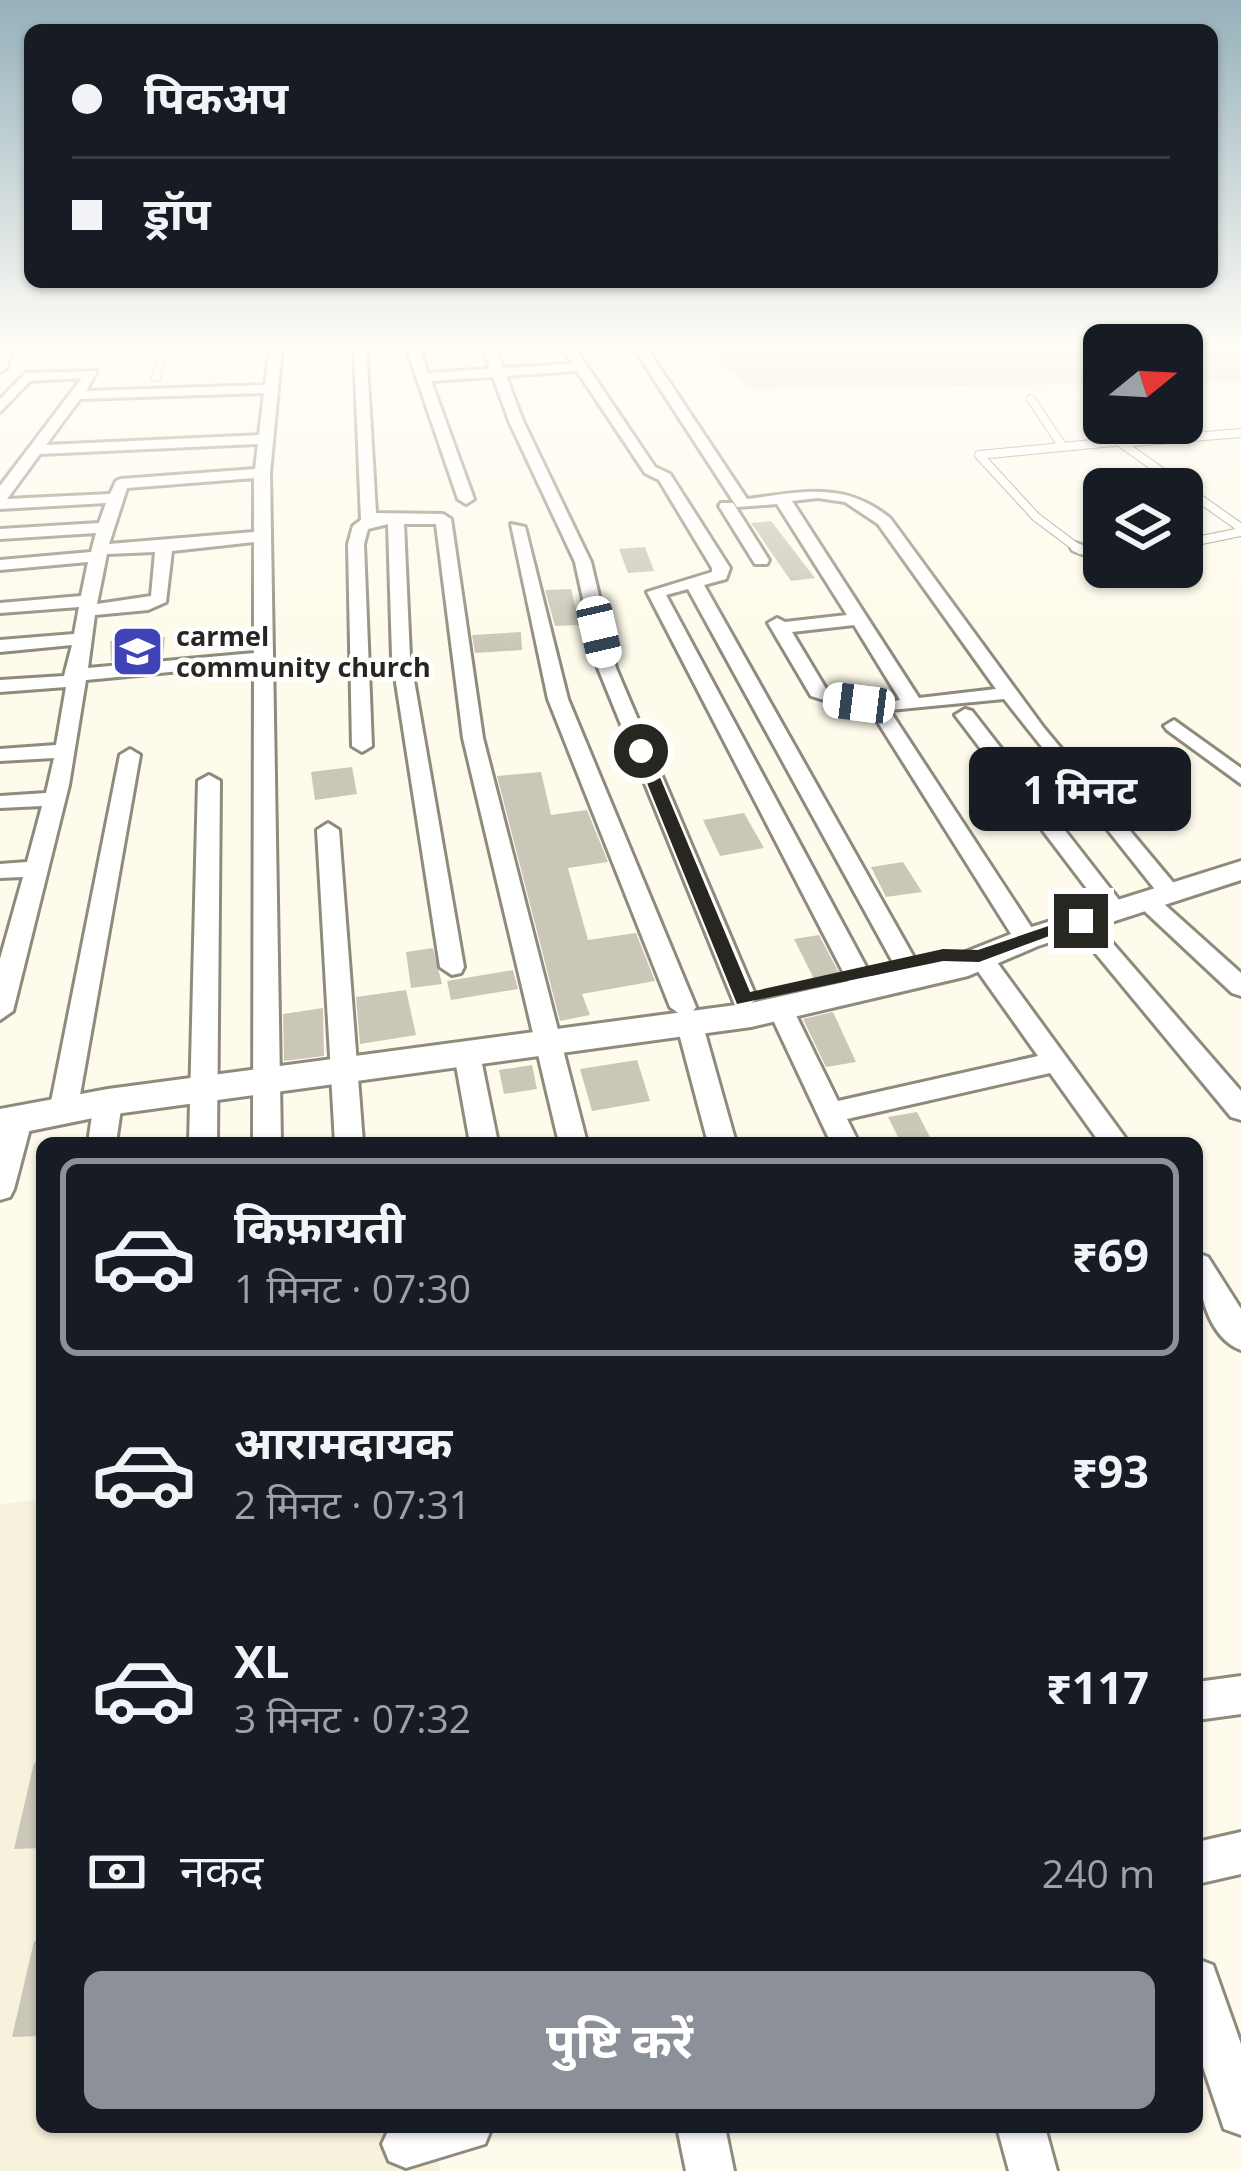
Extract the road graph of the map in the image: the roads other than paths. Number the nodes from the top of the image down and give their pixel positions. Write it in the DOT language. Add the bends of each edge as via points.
graph roads {
  1 [pos="53,448"];
  2 [pos="266,448"];
  3 [pos="366,448"];
  4 [pos="447,448"];
  5 [pos="532,448"];
  6 [pos="635,448"];
  7 [pos="701,448"];
  8 [pos="1002,448"];
  9 [pos="1133,448"];
  10 [pos="36,450"];
  11 [pos="262,473"];
  12 [pos="116,498"];
  13 [pos="466,499"];
  14 [pos="783,500"];
  15 [pos="0,501"];
  16 [pos="735,505"];
  17 [pos="686,510"];
  18 [pos="396,519"];
  19 [pos="370,521"];
  20 [pos="107,527"];
  21 [pos="517,527"];
  22 [pos="1241,530"];
  23 [pos="0,534"];
  24 [pos="262,536"];
  25 [pos="1203,539"];
  26 [pos="164,547"];
  27 [pos="99,552"];
  28 [pos="1083,553"];
  29 [pos="761,560"];
  30 [pos="0,565"];
  31 [pos="694,583"];
  32 [pos="89,605"];
  33 [pos="0,608"];
  34 [pos="859,619"];
  35 [pos="80,639"];
  36 [pos="0,646"];
  37 [pos="261,658"];
  38 [pos="73,678"];
  39 [pos="0,686"];
  40 [pos="1009,693"];
  41 [pos="913,704"];
  42 [pos="875,709"];
  43 [pos="965,715"];
  44 [pos="1174,726"];
  45 [pos="362,746"];
  46 [pos="65,751"];
  47 [pos="0,755"];
  48 [pos="130,755"];
  49 [pos="1241,778"];
  50 [pos="209,781"];
  51 [pos="53,799"];
  52 [pos="0,802"];
  53 [pos="328,830"];
  54 [pos="36,869"];
  55 [pos="0,871"];
  56 [pos="1241,871"];
  57 [pos="1144,900"];
  58 [pos="1081,921"];
  59 [pos="8,933"];
  60 [pos="1027,939"];
  61 [pos="979,956"];
  62 [pos="452,967"];
  63 [pos="909,970"];
  64 [pos="861,982"];
  65 [pos="1241,987"];
  66 [pos="744,999"];
  67 [pos="780,1007"];
  68 [pos="0,1011"];
  69 [pos="686,1015"];
  70 [pos="545,1036"];
  71 [pos="467,1054"];
  72 [pos="1056,1062"];
  73 [pos="345,1066"];
  74 [pos="267,1076"];
  75 [pos="207,1083"];
  76 [pos="108,1102"];
  77 [pos="64,1106"];
  78 [pos="1241,1110"];
  79 [pos="830,1113"];
  80 [pos="6,1117"];
  81 [pos="103,1137"];
  82 [pos="203,1137"];
  83 [pos="267,1137"];
  84 [pos="349,1137"];
  85 [pos="483,1137"];
  86 [pos="571,1137"];
  87 [pos="720,1137"];
  88 [pos="842,1137"];
  89 [pos="1111,1137"];
  90 [pos="0,1189"];
  91 [pos="1203,1275"];
  92 [pos="1241,1336"];
  93 [pos="1241,1695"];
  94 [pos="1203,1700"];
  95 [pos="1241,1853"];
  96 [pos="1203,1862"];
  97 [pos="1203,1999"];
  98 [pos="1241,2112"];
  99 [pos="446,2133"];
  100 [pos="701,2133"];
  101 [pos="1023,2133"];
  102 [pos="406,2144"];
  103 [pos="710,2171"];
  104 [pos="1033,2171"];
  1 -- 10 [label="street"];
  2 -- 11 [label="street"];
  3 -- 19 [label="street"];
  4 -- 13 [label="street"];
  5 -- 66 [label="street" via="583,562 607,668"];
  6 -- 17 [label="street"];
  7 -- 16 [label="street"];
  8 -- 28 [label="lane" via="979,457"];
  9 -- 22 [label="lane"];
  10 -- 15 [label="street"];
  11 -- 12 [label="street" via="128,480"];
  11 -- 24 [label="street"];
  12 -- 15 [label="street"];
  12 -- 20 [label="street"];
  14 -- 16 [label="street"];
  14 -- 34 [label="street"];
  14 -- 40 [label="street" via="845,494 864,501"];
  16 -- 17 [label="street"];
  16 -- 29 [label="street"];
  17 -- 31 [label="street" via="721,568"];
  18 -- 19 [label="street"];
  18 -- 62 [label="street" via="401,657"];
  18 -- 70 [label="street" via="443,519 473,737"];
  19 -- 45 [label="street" via="356,544"];
  20 -- 23 [label="street"];
  20 -- 27 [label="street"];
  21 -- 69 [label="street" via="558,699"];
  22 -- 25 [label="lane"];
  24 -- 26 [label="street"];
  24 -- 37 [label="street"];
  26 -- 27 [label="street"];
  26 -- 32 [label="street" via="156,603"];
  27 -- 30 [label="street"];
  27 -- 32 [label="street"];
  31 -- 63 [label="street"];
  31 -- 64 [label="street" via="656,592"];
  32 -- 33 [label="street"];
  32 -- 35 [label="street"];
  34 -- 41 [label="street"];
  34 -- 42 [label="street" via="778,626 821,696"];
  35 -- 36 [label="street"];
  35 -- 38 [label="street"];
  37 -- 38 [label="street"];
  37 -- 74 [label="street"];
  38 -- 39 [label="street"];
  38 -- 46 [label="street"];
  40 -- 41 [label="street"];
  40 -- 57 [label="street"];
  41 -- 42 [label="street"];
  42 -- 60 [label="street"];
  43 -- 57 [label="street"];
  44 -- 49 [label="street"];
  46 -- 47 [label="street"];
  46 -- 51 [label="street"];
  48 -- 77 [label="street"];
  50 -- 75 [label="street"];
  51 -- 52 [label="street"];
  51 -- 54 [label="street"];
  53 -- 73 [label="street"];
  54 -- 55 [label="street"];
  54 -- 59 [label="street"];
  56 -- 57 [label="street"];
  57 -- 58 [label="street"];
  57 -- 65 [label="street"];
  58 -- 60 [label="street"];
  58 -- 78 [label="street"];
  59 -- 68 [label="street"];
  60 -- 61 [label="street"];
  61 -- 63 [label="street" via="956,968"];
  61 -- 72 [label="street"];
  63 -- 64 [label="street"];
  64 -- 66 [label="street"];
  64 -- 67 [label="street"];
  66 -- 69 [label="street"];
  67 -- 69 [label="street"];
  67 -- 79 [label="street"];
  69 -- 70 [label="street"];
  69 -- 87 [label="street"];
  70 -- 71 [label="street"];
  70 -- 73 [label="street"];
  70 -- 86 [label="street"];
  71 -- 73 [label="street"];
  71 -- 85 [label="street"];
  72 -- 79 [label="street"];
  72 -- 89 [label="street"];
  73 -- 74 [label="street"];
  73 -- 84 [label="street"];
  74 -- 75 [label="street"];
  74 -- 83 [label="street"];
  75 -- 76 [label="street"];
  75 -- 77 [label="street"];
  75 -- 82 [label="street"];
  76 -- 77 [label="street"];
  76 -- 81 [label="street"];
  77 -- 80 [label="street"];
  79 -- 88 [label="street"];
  80 -- 90 [label="street"];
  91 -- 92 [label="street"];
  93 -- 94 [label="street"];
  95 -- 96 [label="street"];
  97 -- 98 [label="street"];
  99 -- 102 [label="street"];
  100 -- 103 [label="street"];
  101 -- 104 [label="street"];
}
